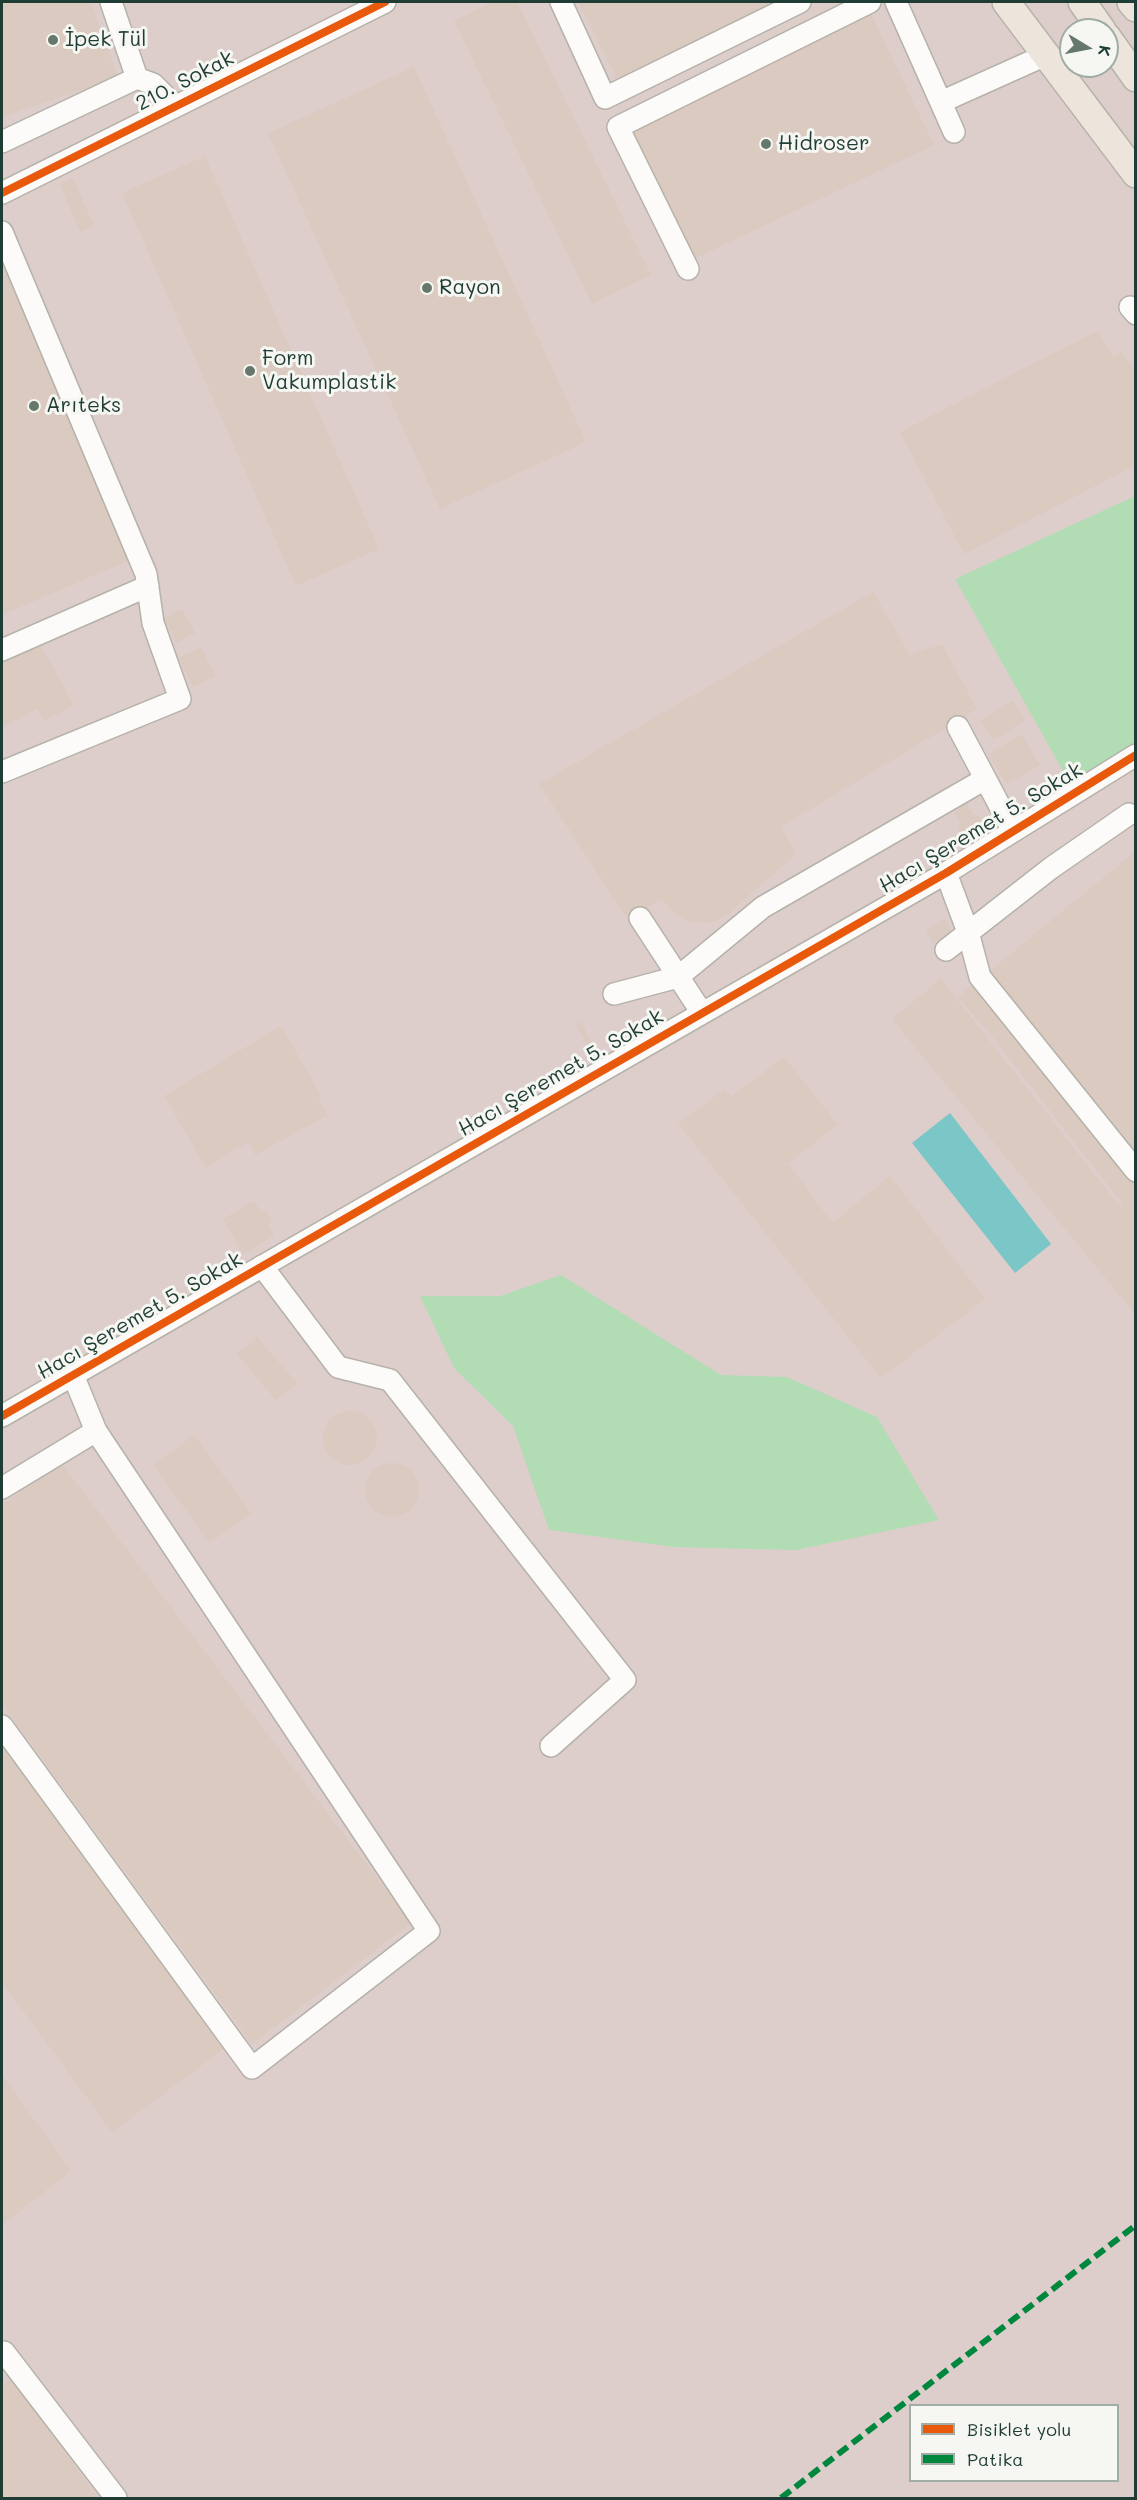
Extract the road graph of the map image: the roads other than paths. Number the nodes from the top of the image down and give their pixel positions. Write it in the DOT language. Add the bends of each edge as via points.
graph roads {
  1 [pos="111,2"];
  2 [pos="385,2"];
  3 [pos="561,2"];
  4 [pos="800,2"];
  5 [pos="870,2"];
  6 [pos="896,2"];
  7 [pos="1006,2"];
  8 [pos="1082,2"];
  9 [pos="1131,2"];
  10 [pos="1136,8"];
  11 [pos="1093,18"];
  12 [pos="1048,54"];
  13 [pos="1119,54"];
  14 [pos="137,78"];
  15 [pos="1136,78"];
  16 [pos="941,102"];
  17 [pos="175,106"];
  18 [pos="954,132"];
  19 [pos="2,142"];
  20 [pos="1136,174"];
  21 [pos="2,193"];
  22 [pos="2,232"];
  23 [pos="688,269"];
  24 [pos="148,586"];
  25 [pos="2,650"];
  26 [pos="958,727"];
  27 [pos="1136,755"];
  28 [pos="2,772"];
  29 [pos="986,779"];
  30 [pos="1129,814"];
  31 [pos="1013,831"];
  32 [pos="946,873"];
  33 [pos="640,918"];
  34 [pos="968,932"];
  35 [pos="946,950"];
  36 [pos="678,977"];
  37 [pos="614,994"];
  38 [pos="702,1013"];
  39 [pos="1136,1171"];
  40 [pos="262,1266"];
  41 [pos="73,1375"];
  42 [pos="2,1416"];
  43 [pos="96,1431"];
  44 [pos="2,1488"];
  45 [pos="2,1726"];
  46 [pos="551,1746"];
  47 [pos="2,2354"];
  48 [pos="116,2499"];
  1 -- 14 [label="street"];
  2 -- 17 [label="street, 210. Sokak"];
  3 -- 4 [label="street" via="605,98"];
  5 -- 23 [label="street" via="618,127"];
  6 -- 16 [label="street"];
  7 -- 12 [label="main road"];
  8 -- 11 [label="main road"];
  9 -- 10 [label="main road"];
  12 -- 16 [label="street"];
  12 -- 20 [label="main road"];
  13 -- 15 [label="main road"];
  14 -- 17 [label="street" via="153,84"];
  14 -- 19 [label="street"];
  16 -- 18 [label="street"];
  17 -- 21 [label="street, 210. Sokak"];
  22 -- 24 [label="street"];
  24 -- 25 [label="street"];
  24 -- 28 [label="street" via="153,623 180,699"];
  26 -- 29 [label="street"];
  27 -- 31 [label="street, Hacı Şeremet 5. Sokak"];
  29 -- 31 [label="street"];
  29 -- 36 [label="street" via="762,907"];
  30 -- 34 [label="street"];
  31 -- 32 [label="street, Hacı Şeremet 5. Sokak"];
  32 -- 34 [label="street"];
  32 -- 38 [label="street, Hacı Şeremet 5. Sokak"];
  33 -- 36 [label="street"];
  34 -- 35 [label="street"];
  34 -- 39 [label="street" via="980,976"];
  36 -- 37 [label="street"];
  36 -- 38 [label="street"];
  38 -- 40 [label="street, Hacı Şeremet 5. Sokak"];
  40 -- 41 [label="street, Hacı Şeremet 5. Sokak"];
  40 -- 46 [label="street" via="338,1367 390,1380 625,1680"];
  41 -- 42 [label="street, Hacı Şeremet 5. Sokak"];
  41 -- 43 [label="street"];
  43 -- 44 [label="street"];
  43 -- 45 [label="street" via="429,1931 252,2068"];
  47 -- 48 [label="street"];
}
